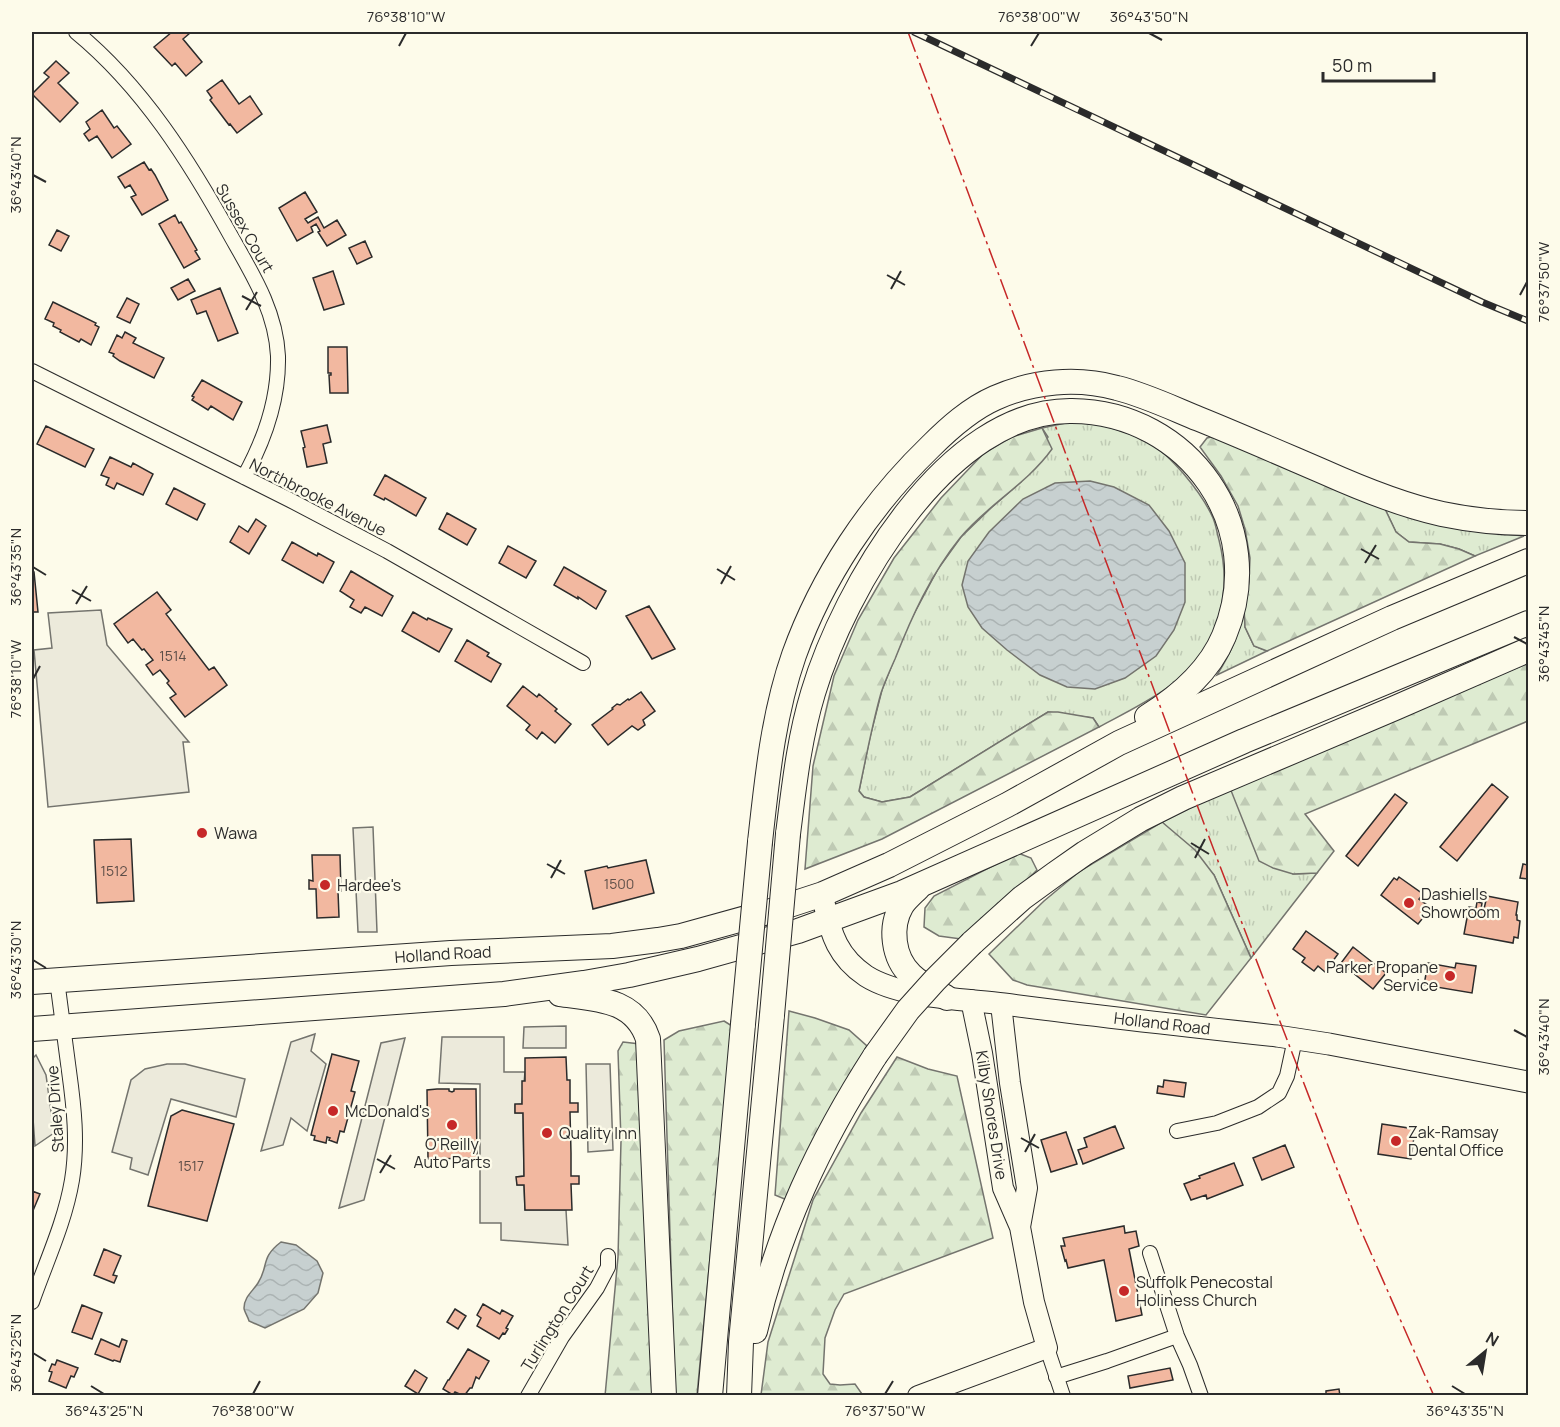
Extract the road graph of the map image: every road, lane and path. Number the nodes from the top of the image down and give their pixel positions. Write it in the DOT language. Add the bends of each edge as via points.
graph roads {
  1 [pos="76,32"];
  2 [pos="32,371"];
  3 [pos="244,477"];
  4 [pos="1528,523"];
  5 [pos="1528,561"];
  6 [pos="1528,623"];
  7 [pos="1528,650"];
  8 [pos="583,663"];
  9 [pos="1119,742"];
  10 [pos="923,884"];
  11 [pos="823,894"];
  12 [pos="828,920"];
  13 [pos="57,980"];
  14 [pos="32,982"];
  15 [pos="540,990"];
  16 [pos="947,998"];
  17 [pos="971,1000"];
  18 [pos="1001,1004"];
  19 [pos="63,1026"];
  20 [pos="32,1029"];
  21 [pos="1295,1039"];
  22 [pos="1528,1082"];
  23 [pos="1177,1131"];
  24 [pos="1020,1227"];
  25 [pos="1150,1253"];
  26 [pos="608,1256"];
  27 [pos="32,1302"];
  28 [pos="1177,1336"];
  29 [pos="1047,1348"];
  30 [pos="1056,1377"];
  31 [pos="528,1395"];
  32 [pos="664,1395"];
  33 [pos="710,1395"];
  34 [pos="741,1395"];
  35 [pos="918,1395"];
  36 [pos="1063,1395"];
  37 [pos="1201,1395"];
  1 -- 3 [label="street, Sussex Court" via="114,68 175,142 266,302 278,354 274,403 267,430"];
  2 -- 3 [label="street, Northbrooke Avenue"];
  3 -- 8 [label="street, Northbrooke Avenue" via="387,551"];
  4 -- 33 [label="highway, bridge" via="1479,521 1410,505 1119,388 1084,382 1048,383 995,398 942,435 907,469 862,526 807,621 773,736"];
  5 -- 9 [label="highway"];
  6 -- 10 [label="highway" via="1244,741"];
  7 -- 34 [label="highway, bridge" via="1141,819 1054,874 972,943 908,1010 850,1095 822,1146 789,1220 762,1300"];
  9 -- 11 [label="highway" via="1007,806"];
  9 -- 34 [label="highway, bridge" via="1140,721 1191,684 1224,638 1236,592 1232,537 1222,506 1208,482 1183,452 1162,437 1140,425 1096,413 1071,411 1030,417 987,436 960,458 932,484 888,537 841,619 813,693 800,748 788,834 741,1342"];
  10 -- 12 [label="highway"];
  10 -- 16 [label="highway" via="898,913 894,925 896,944 909,974"];
  11 -- 12 [label="main road, Holland Road"];
  11 -- 13 [label="highway, Holland Road" via="714,928 635,944"];
  12 -- 15 [label="highway" via="698,959"];
  12 -- 16 [label="main road, Holland Road" via="838,948 866,975 892,988"];
  13 -- 14 [label="highway, Holland Road"];
  13 -- 19 [label="street, Staley Drive"];
  15 -- 19 [label="highway"];
  15 -- 32 [label="highway" via="621,1007 640,1020 648,1039"];
  16 -- 17 [label="main road, Holland Road"];
  17 -- 18 [label="main road, Holland Road"];
  17 -- 24 [label="street, Kilby Shores Drive" via="1003,1188"];
  18 -- 21 [label="main road, Holland Road"];
  18 -- 24 [label="street, Kilby Shores Drive" via="1027,1188"];
  19 -- 20 [label="highway"];
  19 -- 27 [label="street, Staley Drive" via="74,1108 74,1168 64,1213"];
  21 -- 22 [label="main road, Holland Road"];
  21 -- 23 [label="street" via="1279,1094 1217,1123"];
  24 -- 29 [label="street, Kilby Shores Drive"];
  25 -- 28 [label="street"];
  26 -- 31 [label="street, Turlington Court" via="608,1267 597,1288"];
  28 -- 30 [label="street"];
  28 -- 37 [label="street"];
  29 -- 30 [label="street, Kilby Shores Drive"];
  29 -- 35 [label="street"];
  30 -- 36 [label="street, Kilby Shores Drive"];
}
